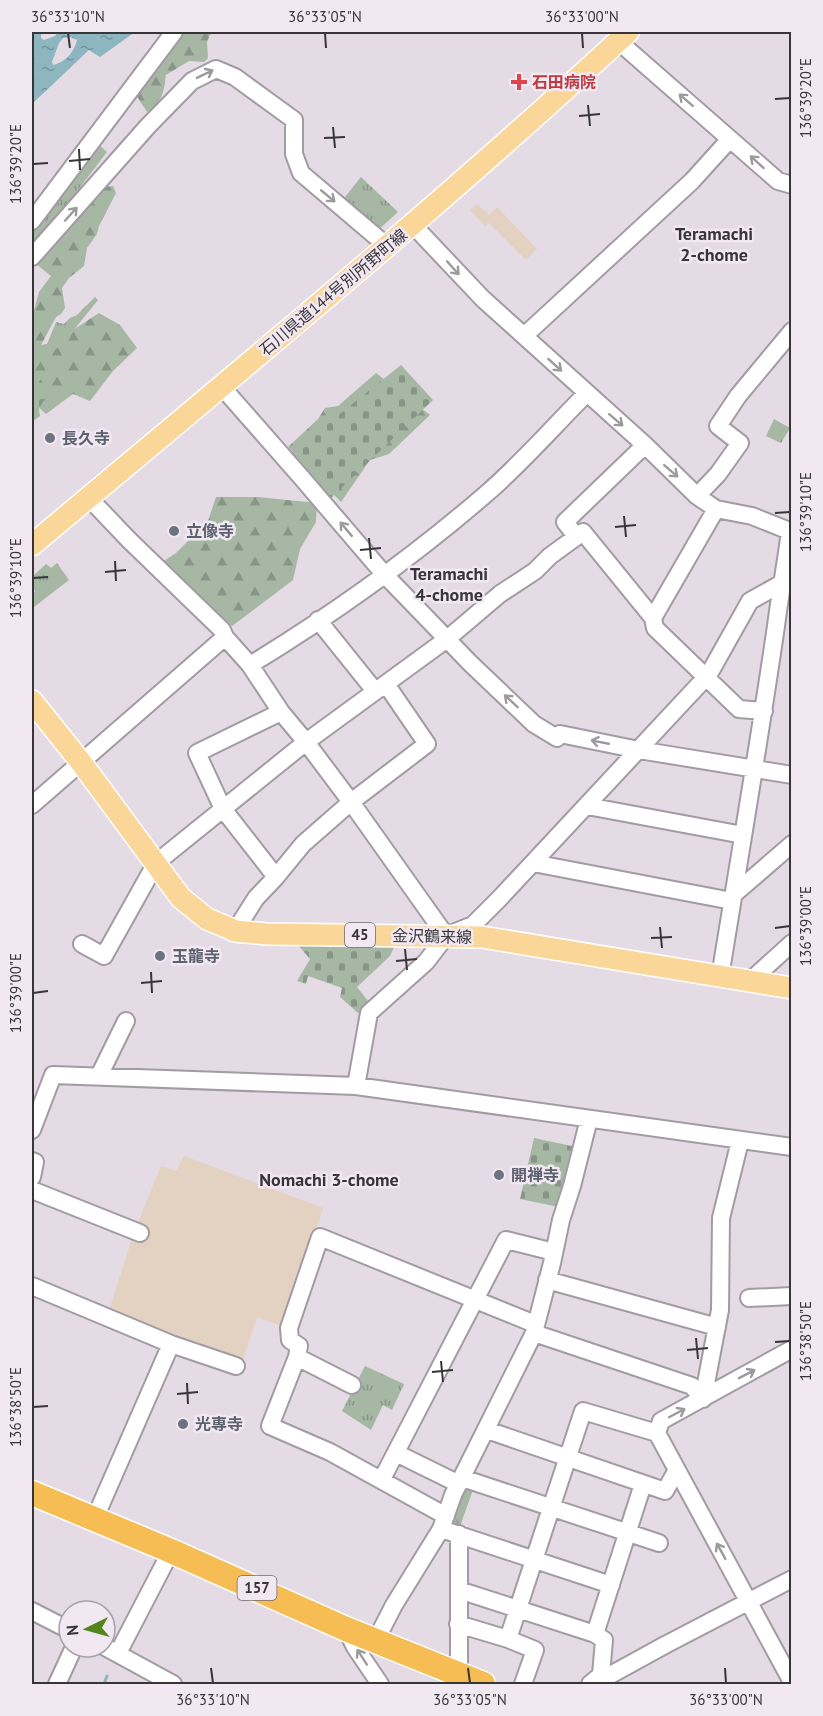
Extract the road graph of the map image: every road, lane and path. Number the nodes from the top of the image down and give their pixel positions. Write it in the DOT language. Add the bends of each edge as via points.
graph roads {
  1 [pos="174,32"];
  2 [pos="623,36"];
  3 [pos="730,139"];
  4 [pos="792,185"];
  5 [pos="32,221"];
  6 [pos="413,225"];
  7 [pos="387,246"];
  8 [pos="32,257"];
  9 [pos="792,331"];
  10 [pos="524,336"];
  11 [pos="222,387"];
  12 [pos="586,394"];
  13 [pos="645,445"];
  14 [pos="697,496"];
  15 [pos="88,497"];
  16 [pos="716,508"];
  17 [pos="791,532"];
  18 [pos="576,536"];
  19 [pos="32,545"];
  20 [pos="384,574"];
  21 [pos="784,582"];
  22 [pos="653,618"];
  23 [pos="318,620"];
  24 [pos="225,637"];
  25 [pos="447,639"];
  26 [pos="250,665"];
  27 [pos="706,677"];
  28 [pos="381,687"];
  29 [pos="32,701"];
  30 [pos="764,711"];
  31 [pos="281,712"];
  32 [pos="306,742"];
  33 [pos="639,750"];
  34 [pos="80,761"];
  35 [pos="753,769"];
  36 [pos="792,775"];
  37 [pos="351,802"];
  38 [pos="32,805"];
  39 [pos="586,806"];
  40 [pos="223,808"];
  41 [pos="743,835"];
  42 [pos="792,844"];
  43 [pos="156,863"];
  44 [pos="533,863"];
  45 [pos="276,877"];
  46 [pos="733,898"];
  47 [pos="236,931"];
  48 [pos="446,936"];
  49 [pos="792,943"];
  50 [pos="82,945"];
  51 [pos="720,977"];
  52 [pos="750,981"];
  53 [pos="792,988"];
  54 [pos="126,1021"];
  55 [pos="99,1076"];
  56 [pos="357,1086"];
  57 [pos="589,1119"];
  58 [pos="32,1130"];
  59 [pos="740,1141"];
  60 [pos="792,1147"];
  61 [pos="32,1161"];
  62 [pos="32,1177"];
  63 [pos="32,1190"];
  64 [pos="140,1233"];
  65 [pos="554,1252"];
  66 [pos="547,1280"];
  67 [pos="32,1286"];
  68 [pos="792,1296"];
  69 [pos="476,1298"];
  70 [pos="749,1298"];
  71 [pos="717,1326"];
  72 [pos="534,1328"];
  73 [pos="171,1344"];
  74 [pos="792,1350"];
  75 [pos="297,1357"];
  76 [pos="236,1366"];
  77 [pos="352,1385"];
  78 [pos="703,1399"];
  79 [pos="487,1430"];
  80 [pos="657,1432"];
  81 [pos="396,1453"];
  82 [pos="567,1458"];
  83 [pos="677,1470"];
  84 [pos="382,1479"];
  85 [pos="460,1481"];
  86 [pos="644,1484"];
  87 [pos="32,1492"];
  88 [pos="550,1508"];
  89 [pos="95,1518"];
  90 [pos="444,1522"];
  91 [pos="628,1533"];
  92 [pos="459,1534"];
  93 [pos="659,1543"];
  94 [pos="171,1551"];
  95 [pos="533,1558"];
  96 [pos="792,1579"];
  97 [pos="611,1584"];
  98 [pos="459,1590"];
  99 [pos="749,1602"];
  100 [pos="517,1610"];
  101 [pos="32,1611"];
  102 [pos="57,1624"];
  103 [pos="458,1624"];
  104 [pos="346,1629"];
  105 [pos="595,1634"];
  106 [pos="508,1639"];
  107 [pos="376,1640"];
  108 [pos="117,1642"];
  109 [pos="117,1653"];
  110 [pos="68,1659"];
  111 [pos="459,1674"];
  112 [pos="792,1682"];
  113 [pos="57,1684"];
  114 [pos="174,1684"];
  115 [pos="380,1684"];
  116 [pos="483,1684"];
  117 [pos="523,1684"];
  118 [pos="592,1684"];
  1 -- 5 [label="street"];
  3 -- 2 [label="street, one-way"];
  2 -- 6 [label="main road, 石川県道144号別所野町線"];
  4 -- 3 [label="street, one-way" via="778,181"];
  3 -- 10 [label="street" via="692,181"];
  6 -- 7 [label="main road, 石川県道144号別所野町線"];
  6 -- 10 [label="street, one-way"];
  8 -- 7 [label="street, one-way" via="177,96 192,81 216,69 235,77 294,120 294,154 301,173"];
  7 -- 11 [label="main road, 石川県道144号別所野町線"];
  9 -- 14 [label="street" via="718,426 740,443"];
  10 -- 12 [label="street, one-way"];
  11 -- 15 [label="main road, 石川県道144号別所野町線"];
  20 -- 11 [label="street, one-way"];
  12 -- 13 [label="street, one-way"];
  12 -- 20 [label="street" via="487,493"];
  13 -- 14 [label="street, one-way"];
  13 -- 18 [label="street" via="565,522"];
  14 -- 16 [label="street"];
  15 -- 19 [label="main road, 石川県道144号別所野町線"];
  15 -- 24 [label="street"];
  16 -- 17 [label="street" via="752,516"];
  16 -- 22 [label="street"];
  17 -- 21 [label="street"];
  18 -- 22 [label="street" via="583,532"];
  18 -- 25 [label="street"];
  20 -- 23 [label="street"];
  20 -- 25 [label="street"];
  21 -- 27 [label="street" via="750,601"];
  21 -- 30 [label="street"];
  22 -- 27 [label="street" via="656,628"];
  23 -- 26 [label="street"];
  23 -- 28 [label="street"];
  24 -- 26 [label="street"];
  24 -- 34 [label="street"];
  25 -- 28 [label="street"];
  33 -- 25 [label="street, one-way" via="558,736 534,724"];
  26 -- 31 [label="street"];
  27 -- 30 [label="street" via="739,710"];
  27 -- 33 [label="street"];
  28 -- 32 [label="street"];
  28 -- 37 [label="street" via="427,744"];
  29 -- 34 [label="main road, 金沢鶴来線 / 45"];
  30 -- 35 [label="street"];
  31 -- 32 [label="street"];
  31 -- 40 [label="street" via="197,753"];
  32 -- 37 [label="street"];
  32 -- 40 [label="street"];
  33 -- 35 [label="street"];
  33 -- 39 [label="street"];
  34 -- 38 [label="street"];
  34 -- 43 [label="main road, 金沢鶴来線 / 45"];
  35 -- 36 [label="street"];
  35 -- 41 [label="street"];
  37 -- 45 [label="street" via="303,844"];
  37 -- 48 [label="street"];
  39 -- 41 [label="street"];
  39 -- 44 [label="street"];
  40 -- 43 [label="street"];
  40 -- 45 [label="street"];
  41 -- 46 [label="street"];
  42 -- 46 [label="street"];
  43 -- 47 [label="main road, 金沢鶴来線 / 45" via="181,898 207,919"];
  43 -- 50 [label="street" via="104,956"];
  44 -- 46 [label="street"];
  44 -- 48 [label="street" via="473,925"];
  45 -- 47 [label="street" via="256,897"];
  46 -- 51 [label="street"];
  47 -- 48 [label="main road, 金沢鶴来線 / 45" via="267,934 389,929"];
  48 -- 51 [label="main road, 金沢鶴来線 / 45" via="482,937"];
  48 -- 56 [label="street" via="426,962 369,1013"];
  49 -- 52 [label="street"];
  51 -- 52 [label="main road, 金沢鶴来線 / 45"];
  52 -- 53 [label="main road, 金沢鶴来線 / 45"];
  54 -- 55 [label="street"];
  55 -- 56 [label="street"];
  55 -- 58 [label="street" via="52,1075"];
  56 -- 57 [label="street"];
  57 -- 59 [label="street"];
  57 -- 65 [label="street"];
  59 -- 60 [label="street"];
  59 -- 71 [label="street" via="722,1218"];
  61 -- 62 [label="street"];
  63 -- 64 [label="street"];
  65 -- 66 [label="street"];
  65 -- 69 [label="street" via="506,1240"];
  66 -- 71 [label="street"];
  66 -- 72 [label="street"];
  67 -- 73 [label="street"];
  68 -- 70 [label="street"];
  69 -- 72 [label="street"];
  69 -- 75 [label="street" via="320,1237 289,1328 290,1340 299,1346"];
  69 -- 81 [label="street"];
  71 -- 78 [label="street"];
  72 -- 78 [label="street" via="692,1386"];
  72 -- 79 [label="street"];
  73 -- 76 [label="street"];
  73 -- 89 [label="street"];
  78 -- 74 [label="street, one-way"];
  75 -- 77 [label="street"];
  75 -- 84 [label="street" via="270,1426"];
  80 -- 78 [label="street, one-way" via="661,1421"];
  79 -- 82 [label="street"];
  79 -- 85 [label="street"];
  80 -- 82 [label="street" via="583,1411"];
  80 -- 83 [label="street"];
  81 -- 84 [label="street"];
  81 -- 85 [label="street"];
  82 -- 86 [label="street"];
  82 -- 88 [label="street"];
  83 -- 86 [label="street" via="666,1491"];
  99 -- 83 [label="street, one-way"];
  84 -- 90 [label="street"];
  85 -- 88 [label="street"];
  85 -- 90 [label="street"];
  86 -- 91 [label="street"];
  87 -- 89 [label="highway, 157"];
  88 -- 91 [label="street"];
  88 -- 95 [label="street"];
  89 -- 94 [label="highway, 157"];
  90 -- 92 [label="street"];
  90 -- 107 [label="street"];
  91 -- 93 [label="street"];
  91 -- 97 [label="street"];
  92 -- 95 [label="street"];
  92 -- 98 [label="street"];
  94 -- 104 [label="highway, 157"];
  94 -- 108 [label="street"];
  95 -- 97 [label="street"];
  95 -- 100 [label="street"];
  96 -- 99 [label="street"];
  97 -- 105 [label="street"];
  98 -- 100 [label="street"];
  98 -- 103 [label="street"];
  99 -- 112 [label="street"];
  99 -- 118 [label="street"];
  100 -- 105 [label="street"];
  100 -- 106 [label="street"];
  101 -- 102 [label="street"];
  103 -- 106 [label="street"];
  103 -- 111 [label="street"];
  104 -- 107 [label="highway, 157"];
  115 -- 104 [label="street, one-way"];
  105 -- 118 [label="street" via="604,1640 601,1675"];
  106 -- 117 [label="street" via="535,1650"];
  107 -- 111 [label="highway, 157"];
  109 -- 114 [label="street"];
  110 -- 113 [label="street"];
  111 -- 116 [label="highway, 157"];
}
